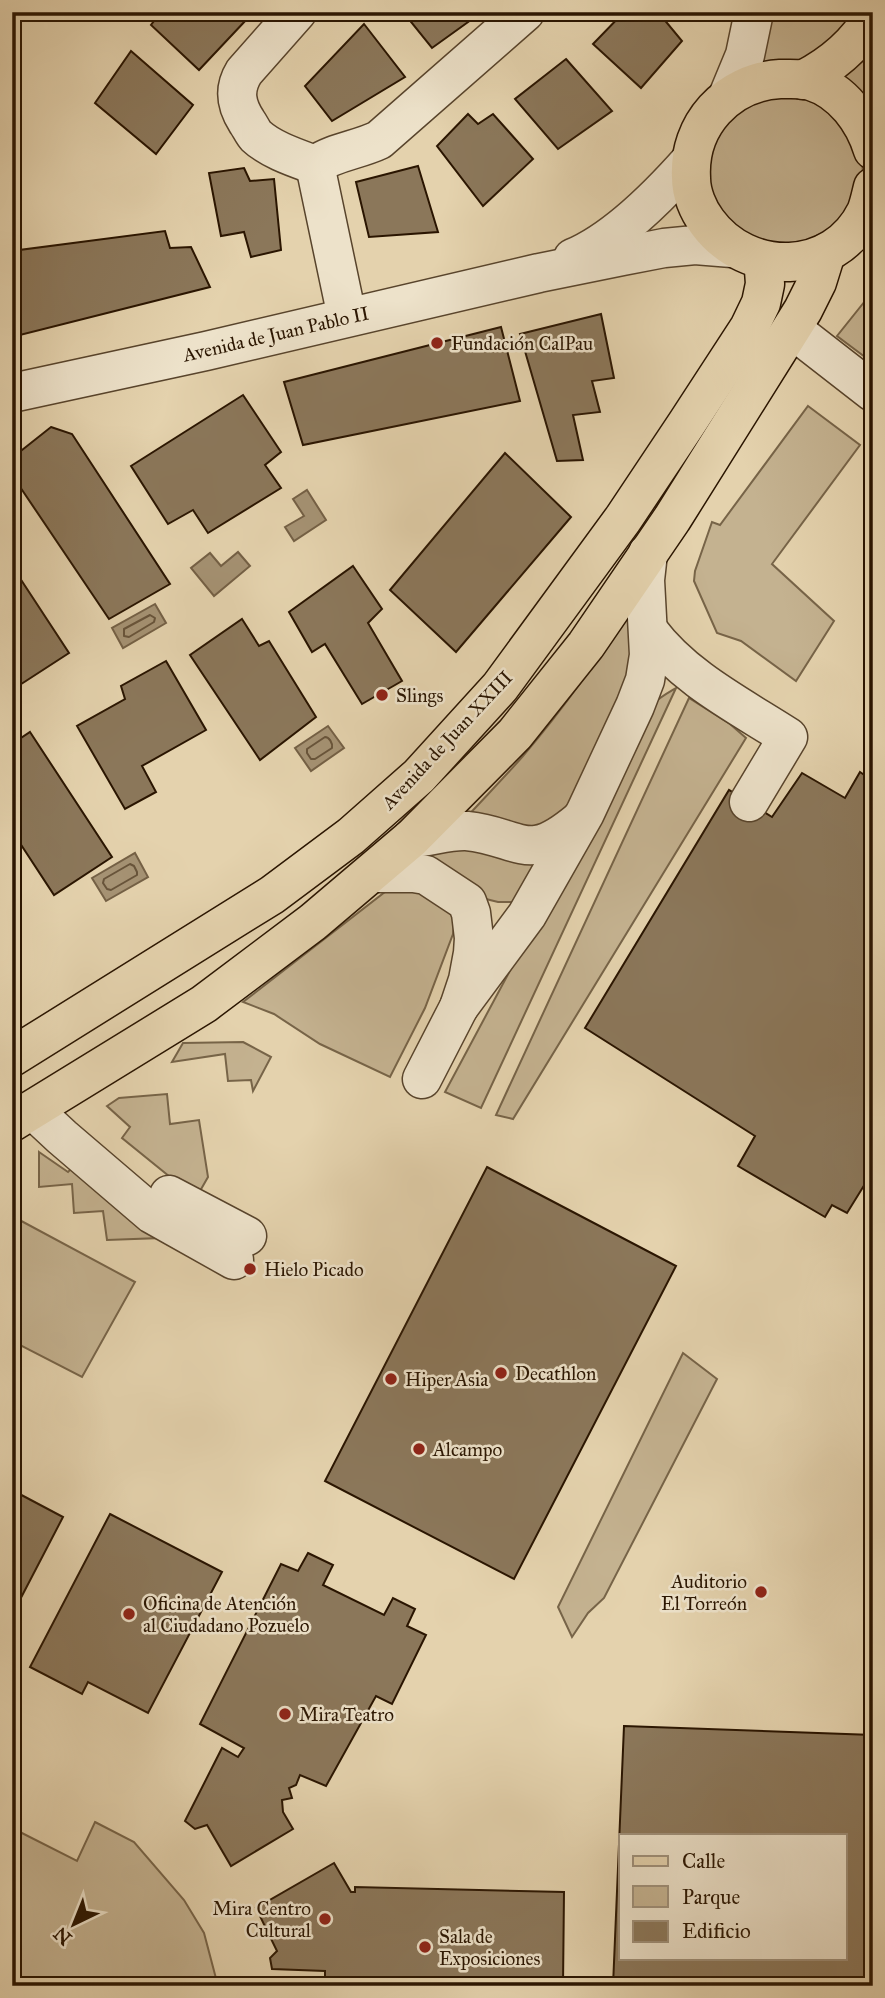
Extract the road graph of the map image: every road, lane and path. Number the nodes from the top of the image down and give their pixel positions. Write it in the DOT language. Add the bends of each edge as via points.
graph roads {
  1 [pos="296,12"];
  2 [pos="525,12"];
  3 [pos="873,16"];
  4 [pos="751,30"];
  5 [pos="803,80"];
  6 [pos="728,96"];
  7 [pos="873,150"];
  8 [pos="691,160"];
  9 [pos="315,165"];
  10 [pos="871,200"];
  11 [pos="826,253"];
  12 [pos="746,254"];
  13 [pos="538,273"];
  14 [pos="347,317"];
  15 [pos="797,333"];
  16 [pos="873,392"];
  17 [pos="12,393"];
  18 [pos="648,553"];
  19 [pos="649,631"];
  20 [pos="690,673"];
  21 [pos="635,706"];
  22 [pos="749,802"];
  23 [pos="581,820"];
  24 [pos="412,838"];
  25 [pos="372,873"];
  26 [pos="537,896"];
  27 [pos="467,902"];
  28 [pos="459,1007"];
  29 [pos="12,1057"];
  30 [pos="422,1079"];
  31 [pos="32,1110"];
  32 [pos="241,1248"];
  1 -- 9 [label="street" via="238,82 239,110 256,136 284,154"];
  2 -- 9 [label="street" via="379,139"];
  3 -- 5 [label="main road" via="837,59"];
  4 -- 6 [label="street"];
  5 -- 6 [label="main road" via="769,80"];
  5 -- 7 [label="main road" via="846,103 859,118"];
  6 -- 8 [label="main road" via="703,124"];
  8 -- 12 [label="main road" via="695,200 704,218 716,234"];
  8 -- 13 [label="street, Avenida de Juan Pablo II" via="658,196 599,243"];
  9 -- 14 [label="street"];
  10 -- 11 [label="main road" via="856,228"];
  11 -- 12 [label="main road" via="788,263"];
  11 -- 15 [label="main road"];
  12 -- 13 [label="street, Avenida de Juan Pablo II" via="695,246 664,248"];
  12 -- 29 [label="main road, Avenida de Juan XXIII" via="764,270 765,284 749,328 623,519 500,687 419,776 351,836 272,895"];
  13 -- 14 [label="street, Avenida de Juan Pablo II"];
  14 -- 17 [label="street, Avenida de Juan Pablo II"];
  15 -- 16 [label="street"];
  15 -- 18 [label="main road"];
  18 -- 19 [label="street"];
  18 -- 24 [label="main road" via="586,645 516,734"];
  19 -- 20 [label="street"];
  19 -- 21 [label="street" via="648,667"];
  20 -- 21 [label="street" via="659,679"];
  20 -- 22 [label="street" via="789,737"];
  21 -- 23 [label="street"];
  23 -- 24 [label="street" via="541,845 521,845 463,831"];
  23 -- 26 [label="street"];
  24 -- 25 [label="main road"];
  25 -- 27 [label="street" via="426,875"];
  25 -- 31 [label="main road" via="204,1004"];
  26 -- 27 [label="street" via="506,910 481,909"];
  26 -- 28 [label="street"];
  27 -- 28 [label="street" via="474,924 473,953"];
  28 -- 30 [label="street"];
  31 -- 32 [label="street" via="152,1214"];
}
